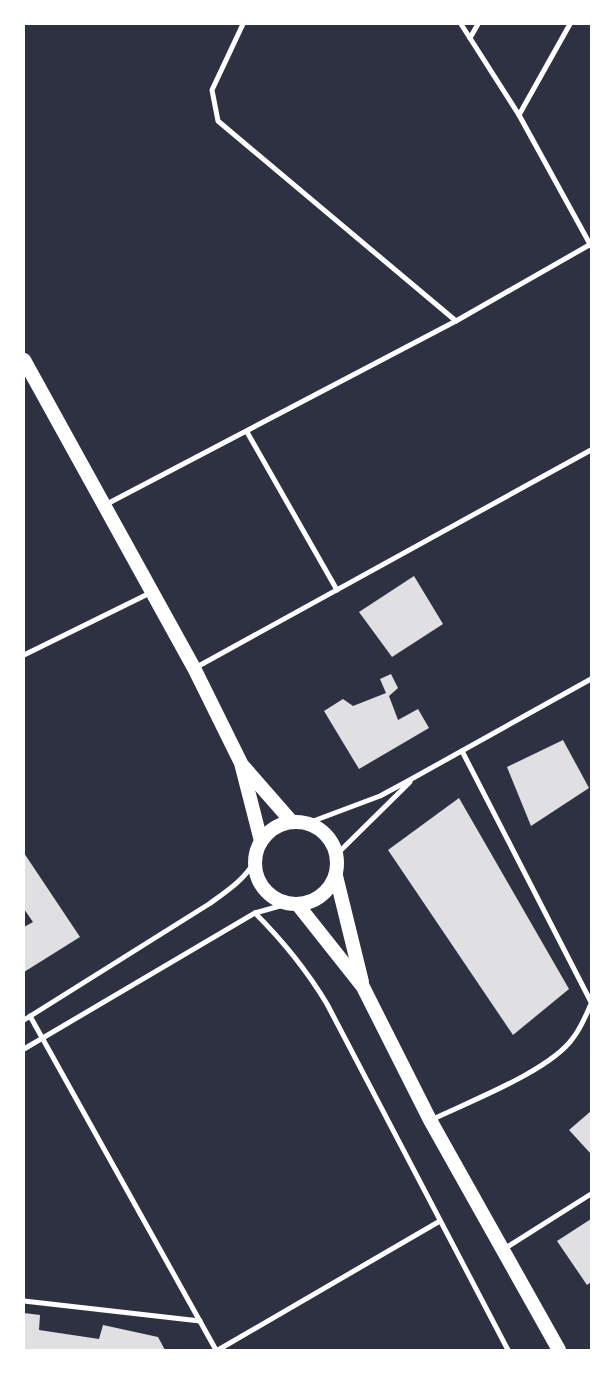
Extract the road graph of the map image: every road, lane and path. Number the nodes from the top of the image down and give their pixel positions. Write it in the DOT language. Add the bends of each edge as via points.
graph roads {
  1 [pos="243,24"];
  2 [pos="461,24"];
  3 [pos="478,24"];
  4 [pos="570,24"];
  5 [pos="470,38"];
  6 [pos="519,115"];
  7 [pos="591,245"];
  8 [pos="456,321"];
  9 [pos="24,360"];
  10 [pos="247,432"];
  11 [pos="591,450"];
  12 [pos="105,505"];
  13 [pos="337,590"];
  14 [pos="151,593"];
  15 [pos="24,655"];
  16 [pos="194,668"];
  17 [pos="591,679"];
  18 [pos="462,751"];
  19 [pos="241,762"];
  20 [pos="418,774"];
  21 [pos="292,822"];
  22 [pos="308,823"];
  23 [pos="261,841"];
  24 [pos="337,854"];
  25 [pos="255,860"];
  26 [pos="336,876"];
  27 [pos="292,905"];
  28 [pos="255,913"];
  29 [pos="363,987"];
  30 [pos="591,1003"];
  31 [pos="30,1016"];
  32 [pos="24,1020"];
  33 [pos="44,1038"];
  34 [pos="24,1049"];
  35 [pos="430,1120"];
  36 [pos="591,1194"];
  37 [pos="440,1221"];
  38 [pos="504,1250"];
  39 [pos="24,1301"];
  40 [pos="200,1321"];
  41 [pos="217,1350"];
  42 [pos="508,1350"];
  43 [pos="559,1350"];
  1 -- 8 [label="street" via="212,90 218,121"];
  2 -- 5 [label="street"];
  3 -- 5 [label="street"];
  4 -- 6 [label="street"];
  5 -- 6 [label="street"];
  6 -- 7 [label="street"];
  7 -- 8 [label="street"];
  8 -- 10 [label="street"];
  9 -- 12 [label="highway"];
  10 -- 12 [label="street"];
  10 -- 13 [label="street"];
  11 -- 13 [label="street"];
  12 -- 14 [label="highway"];
  13 -- 16 [label="street"];
  14 -- 15 [label="street"];
  14 -- 16 [label="highway"];
  16 -- 19 [label="highway"];
  17 -- 18 [label="street"];
  18 -- 20 [label="street"];
  18 -- 30 [label="street"];
  19 -- 21 [label="highway"];
  19 -- 23 [label="highway"];
  20 -- 22 [label="street" via="380,796"];
  20 -- 24 [label="street"];
  21 -- 22 [label="highway"];
  21 -- 23 [label="highway" via="280,825"];
  22 -- 24 [label="highway" via="331,840"];
  23 -- 25 [label="highway"];
  24 -- 26 [label="highway"];
  25 -- 27 [label="highway" via="256,875 263,888 274,899"];
  25 -- 31 [label="street" via="248,873 209,904"];
  26 -- 27 [label="highway" via="322,897 310,903"];
  26 -- 29 [label="highway"];
  27 -- 28 [label="street"];
  27 -- 29 [label="highway"];
  28 -- 33 [label="street"];
  28 -- 37 [label="street" via="309,973"];
  29 -- 35 [label="highway"];
  30 -- 35 [label="street" via="573,1039 556,1056"];
  31 -- 32 [label="street"];
  31 -- 33 [label="street"];
  33 -- 34 [label="street"];
  33 -- 40 [label="street"];
  35 -- 38 [label="highway"];
  36 -- 38 [label="street"];
  37 -- 41 [label="street"];
  37 -- 42 [label="street"];
  38 -- 43 [label="highway"];
  39 -- 40 [label="street"];
  40 -- 41 [label="street"];
}
